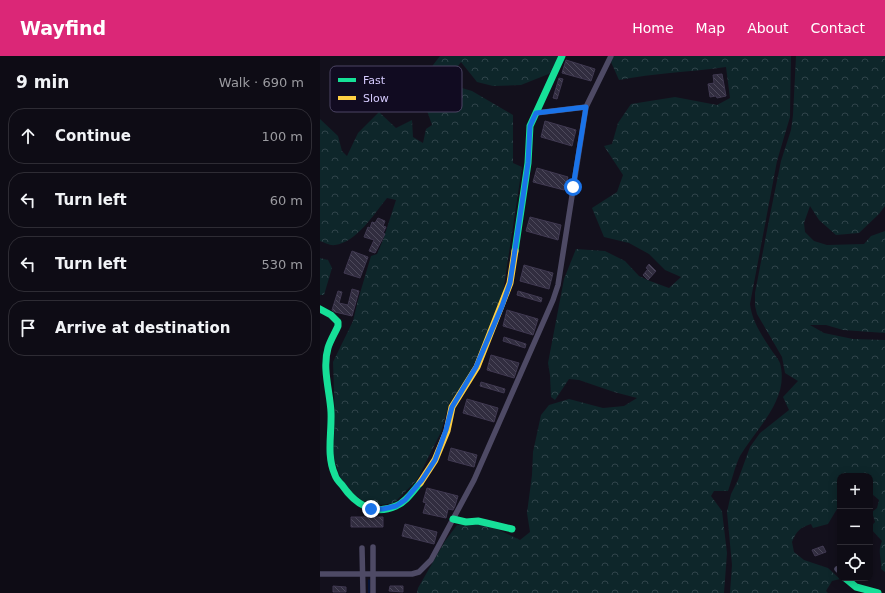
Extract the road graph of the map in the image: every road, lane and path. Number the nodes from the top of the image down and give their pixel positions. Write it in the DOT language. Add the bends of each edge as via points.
graph roads {
  1 [pos="562,56"];
  2 [pos="611,56"];
  3 [pos="586,107"];
  4 [pos="536,113"];
  5 [pos="320,309"];
  6 [pos="453,519"];
  7 [pos="512,529"];
  8 [pos="373,547"];
  9 [pos="362,548"];
  10 [pos="320,574"];
  11 [pos="362,574"];
  12 [pos="373,574"];
  13 [pos="848,581"];
  14 [pos="363,593"];
  15 [pos="373,593"];
  16 [pos="878,593"];
  1 -- 4 [label="street"];
  2 -- 3 [label="street"];
  3 -- 4 [label="street"];
  3 -- 6 [label="street" via="558,285 474,480"];
  4 -- 5 [label="street" via="530,126 528,163 510,283 502,306 476,367 452,407 435,460 422,480 405,500 396,506 371,509 362,506 348,494 335,476 330,457 331,412 326,363 328,348 338,322"];
  6 -- 7 [label="street" via="478,521"];
  6 -- 12 [label="street" via="430,560 419,572"];
  8 -- 12 [label="street"];
  9 -- 11 [label="street"];
  10 -- 11 [label="street"];
  11 -- 12 [label="street"];
  11 -- 14 [label="street"];
  12 -- 15 [label="street"];
  13 -- 16 [label="street" via="854,587"];
}
